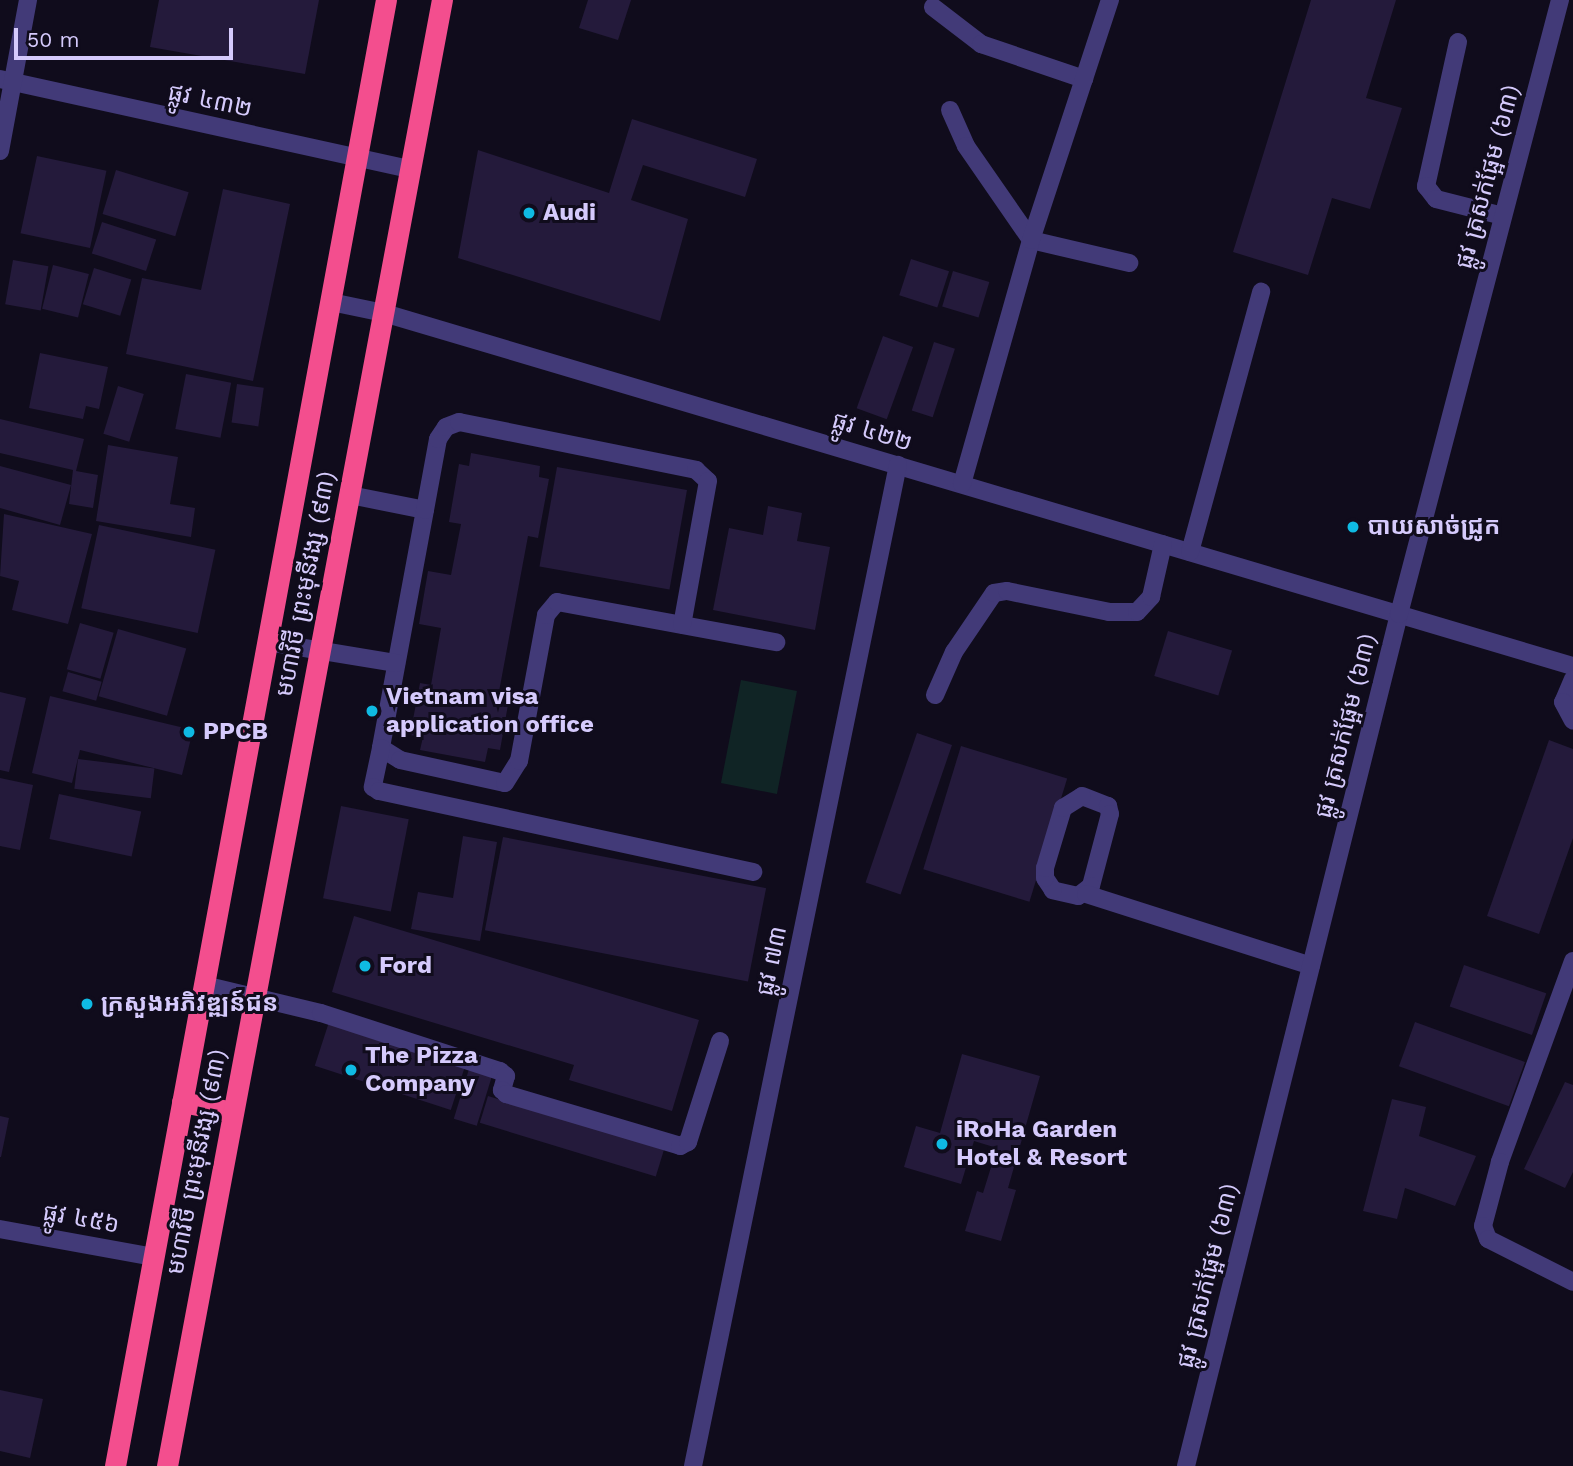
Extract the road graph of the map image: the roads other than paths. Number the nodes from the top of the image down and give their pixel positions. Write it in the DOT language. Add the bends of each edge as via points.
graph roads {
  1 [pos="28,0"];
  2 [pos="386,0"];
  3 [pos="442,0"];
  4 [pos="1110,0"];
  5 [pos="1560,0"];
  6 [pos="933,7"];
  7 [pos="1458,42"];
  8 [pos="1084,79"];
  9 [pos="6,81"];
  10 [pos="950,110"];
  11 [pos="0,151"];
  12 [pos="356,158"];
  13 [pos="409,169"];
  14 [pos="1503,216"];
  15 [pos="1031,240"];
  16 [pos="1129,263"];
  17 [pos="1261,292"];
  18 [pos="331,302"];
  19 [pos="384,313"];
  20 [pos="898,465"];
  21 [pos="962,484"];
  22 [pos="349,495"];
  23 [pos="425,510"];
  24 [pos="1163,544"];
  25 [pos="1190,552"];
  26 [pos="1399,614"];
  27 [pos="682,625"];
  28 [pos="268,642"];
  29 [pos="776,642"];
  30 [pos="320,650"];
  31 [pos="396,663"];
  32 [pos="1573,666"];
  33 [pos="1573,679"];
  34 [pos="935,695"];
  35 [pos="1573,721"];
  36 [pos="381,748"];
  37 [pos="753,872"];
  38 [pos="1086,894"];
  39 [pos="1573,961"];
  40 [pos="1311,966"];
  41 [pos="204,985"];
  42 [pos="255,995"];
  43 [pos="719,1041"];
  44 [pos="183,1102"];
  45 [pos="233,1112"];
  46 [pos="0,1229"];
  47 [pos="154,1257"];
  48 [pos="1573,1282"];
  49 [pos="115,1466"];
  50 [pos="167,1466"];
  51 [pos="693,1466"];
  52 [pos="1186,1466"];
  1 -- 9 [label="street"];
  2 -- 12 [label="highway, មហាវិថី ព្រះមុនីវង្ស (៩៣)"];
  3 -- 13 [label="highway, មហាវិថី ព្រះមុនីវង្ស (៩៣)"];
  4 -- 8 [label="street"];
  5 -- 14 [label="street, ផ្លូវ ត្រសក់ផ្អែម (៦៣)"];
  6 -- 8 [label="street" via="981,44"];
  7 -- 14 [label="street" via="1426,186 1436,199"];
  8 -- 15 [label="street"];
  9 -- 11 [label="street"];
  9 -- 12 [label="street, ផ្លូវ ៤៣២"];
  10 -- 15 [label="street" via="966,146"];
  12 -- 13 [label="street, ផ្លូវ ៤៣២"];
  12 -- 18 [label="highway, មហាវិថី ព្រះមុនីវង្ស (៩៣)"];
  13 -- 19 [label="highway, មហាវិថី ព្រះមុនីវង្ស (៩៣)"];
  14 -- 26 [label="street, ផ្លូវ ត្រសក់ផ្អែម (៦៣)"];
  15 -- 16 [label="street"];
  15 -- 21 [label="street"];
  17 -- 25 [label="street"];
  18 -- 19 [label="street, ផ្លូវ ៤២២"];
  18 -- 28 [label="highway, មហាវិថី ព្រះមុនីវង្ស (៩៣)"];
  19 -- 20 [label="street, ផ្លូវ ៤២២"];
  19 -- 22 [label="highway, មហាវិថី ព្រះមុនីវង្ស (៩៣)"];
  20 -- 21 [label="street, ផ្លូវ ៤២២"];
  20 -- 51 [label="street, ផ្លូវ ៧៣"];
  21 -- 24 [label="street, ផ្លូវ ៤២២"];
  22 -- 23 [label="street"];
  22 -- 30 [label="highway, មហាវិថី ព្រះមុនីវង្ស (៩៣)"];
  23 -- 27 [label="street" via="438,439 446,427 459,422 696,470 708,481"];
  23 -- 31 [label="street"];
  24 -- 25 [label="street, ផ្លូវ ៤២២"];
  24 -- 34 [label="street" via="1151,597 1136,612 1109,612 1007,591 994,593 954,652"];
  25 -- 26 [label="street, ផ្លូវ ៤២២"];
  26 -- 32 [label="street, ផ្លូវ ៤២២"];
  26 -- 40 [label="street, ផ្លូវ ត្រសក់ផ្អែម (៦៣)"];
  27 -- 29 [label="street"];
  27 -- 36 [label="street" via="557,602 549,607 519,761 505,783 400,761"];
  28 -- 30 [label="street"];
  28 -- 41 [label="highway, មហាវិថី ព្រះមុនីវង្ស (៩៣)"];
  30 -- 31 [label="street"];
  30 -- 42 [label="highway, មហាវិថី ព្រះមុនីវង្ស (៩៣)"];
  31 -- 36 [label="street"];
  33 -- 35 [label="street" via="1563,702"];
  36 -- 37 [label="street" via="373,787 379,791"];
  38 -- 38 [label="street" via="1064,895 1045,878 1063,808 1082,796 1108,806 1110,814"];
  38 -- 40 [label="street"];
  39 -- 48 [label="street" via="1500,1162 1483,1226 1488,1239"];
  40 -- 52 [label="street, ផ្លូវ ត្រសក់ផ្អែម (៦៣)"];
  41 -- 42 [label="street"];
  41 -- 44 [label="highway, មហាវិថី ព្រះមុនីវង្ស (៩៣)"];
  42 -- 43 [label="street" via="505,1073 506,1094 680,1146 688,1142"];
  42 -- 45 [label="highway, មហាវិថី ព្រះមុនីវង្ស (៩៣)"];
  44 -- 45 [label="highway"];
  44 -- 47 [label="highway, មហាវិថី ព្រះមុនីវង្ស (៩៣)"];
  45 -- 50 [label="highway, មហាវិថី ព្រះមុនីវង្ស (៩៣)"];
  46 -- 47 [label="street, ផ្លូវ ៤៥៦"];
  47 -- 49 [label="highway, មហាវិថី ព្រះមុនីវង្ស (៩៣)"];
}
